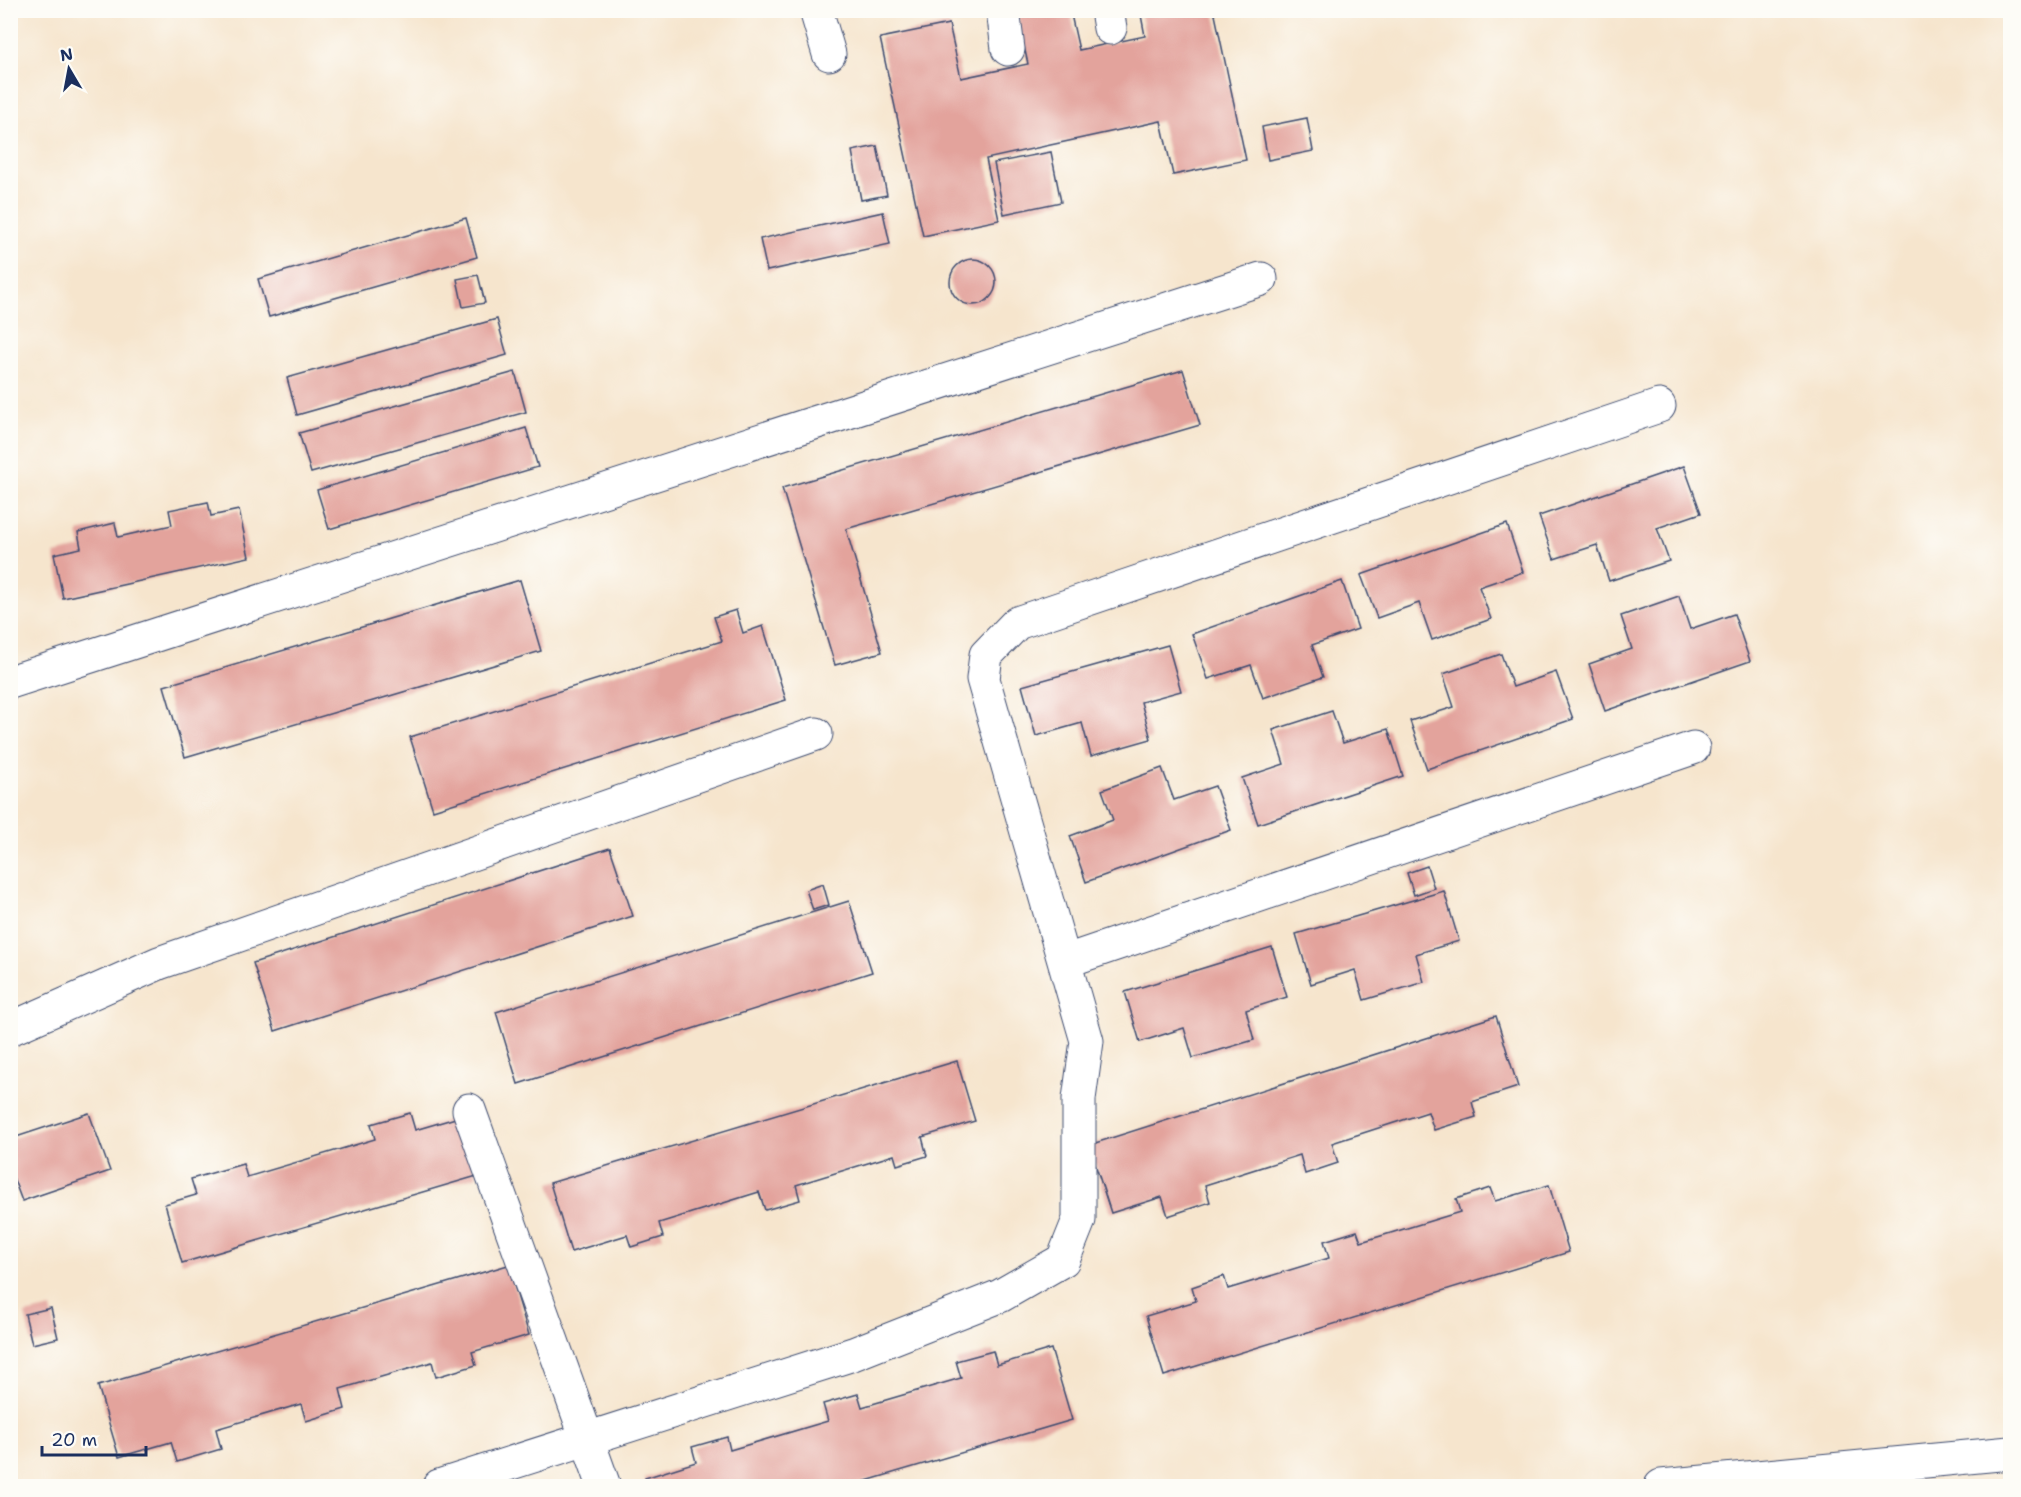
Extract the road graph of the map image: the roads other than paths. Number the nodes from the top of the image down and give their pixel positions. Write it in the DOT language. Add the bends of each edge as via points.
graph roads {
  1 [pos="816,10"];
  2 [pos="1003,10"];
  3 [pos="1008,49"];
  4 [pos="829,54"];
  5 [pos="1261,279"];
  6 [pos="1659,406"];
  7 [pos="10,682"];
  8 [pos="816,734"];
  9 [pos="1693,748"];
  10 [pos="1066,961"];
  11 [pos="10,1029"];
  12 [pos="470,1110"];
  13 [pos="589,1439"];
  14 [pos="2010,1453"];
  15 [pos="440,1486"];
  16 [pos="603,1486"];
  17 [pos="1660,1486"];
  1 -- 4 [label="street"];
  2 -- 3 [label="street"];
  5 -- 7 [label="street"];
  6 -- 10 [label="street" via="1017,623 986,655 983,679"];
  8 -- 11 [label="street" via="159,963"];
  9 -- 10 [label="street"];
  10 -- 13 [label="street" via="1088,1041 1079,1099 1079,1220 1063,1260 1000,1296 853,1354"];
  12 -- 13 [label="street"];
  13 -- 15 [label="street"];
  13 -- 16 [label="street"];
  14 -- 17 [label="street"];
}
